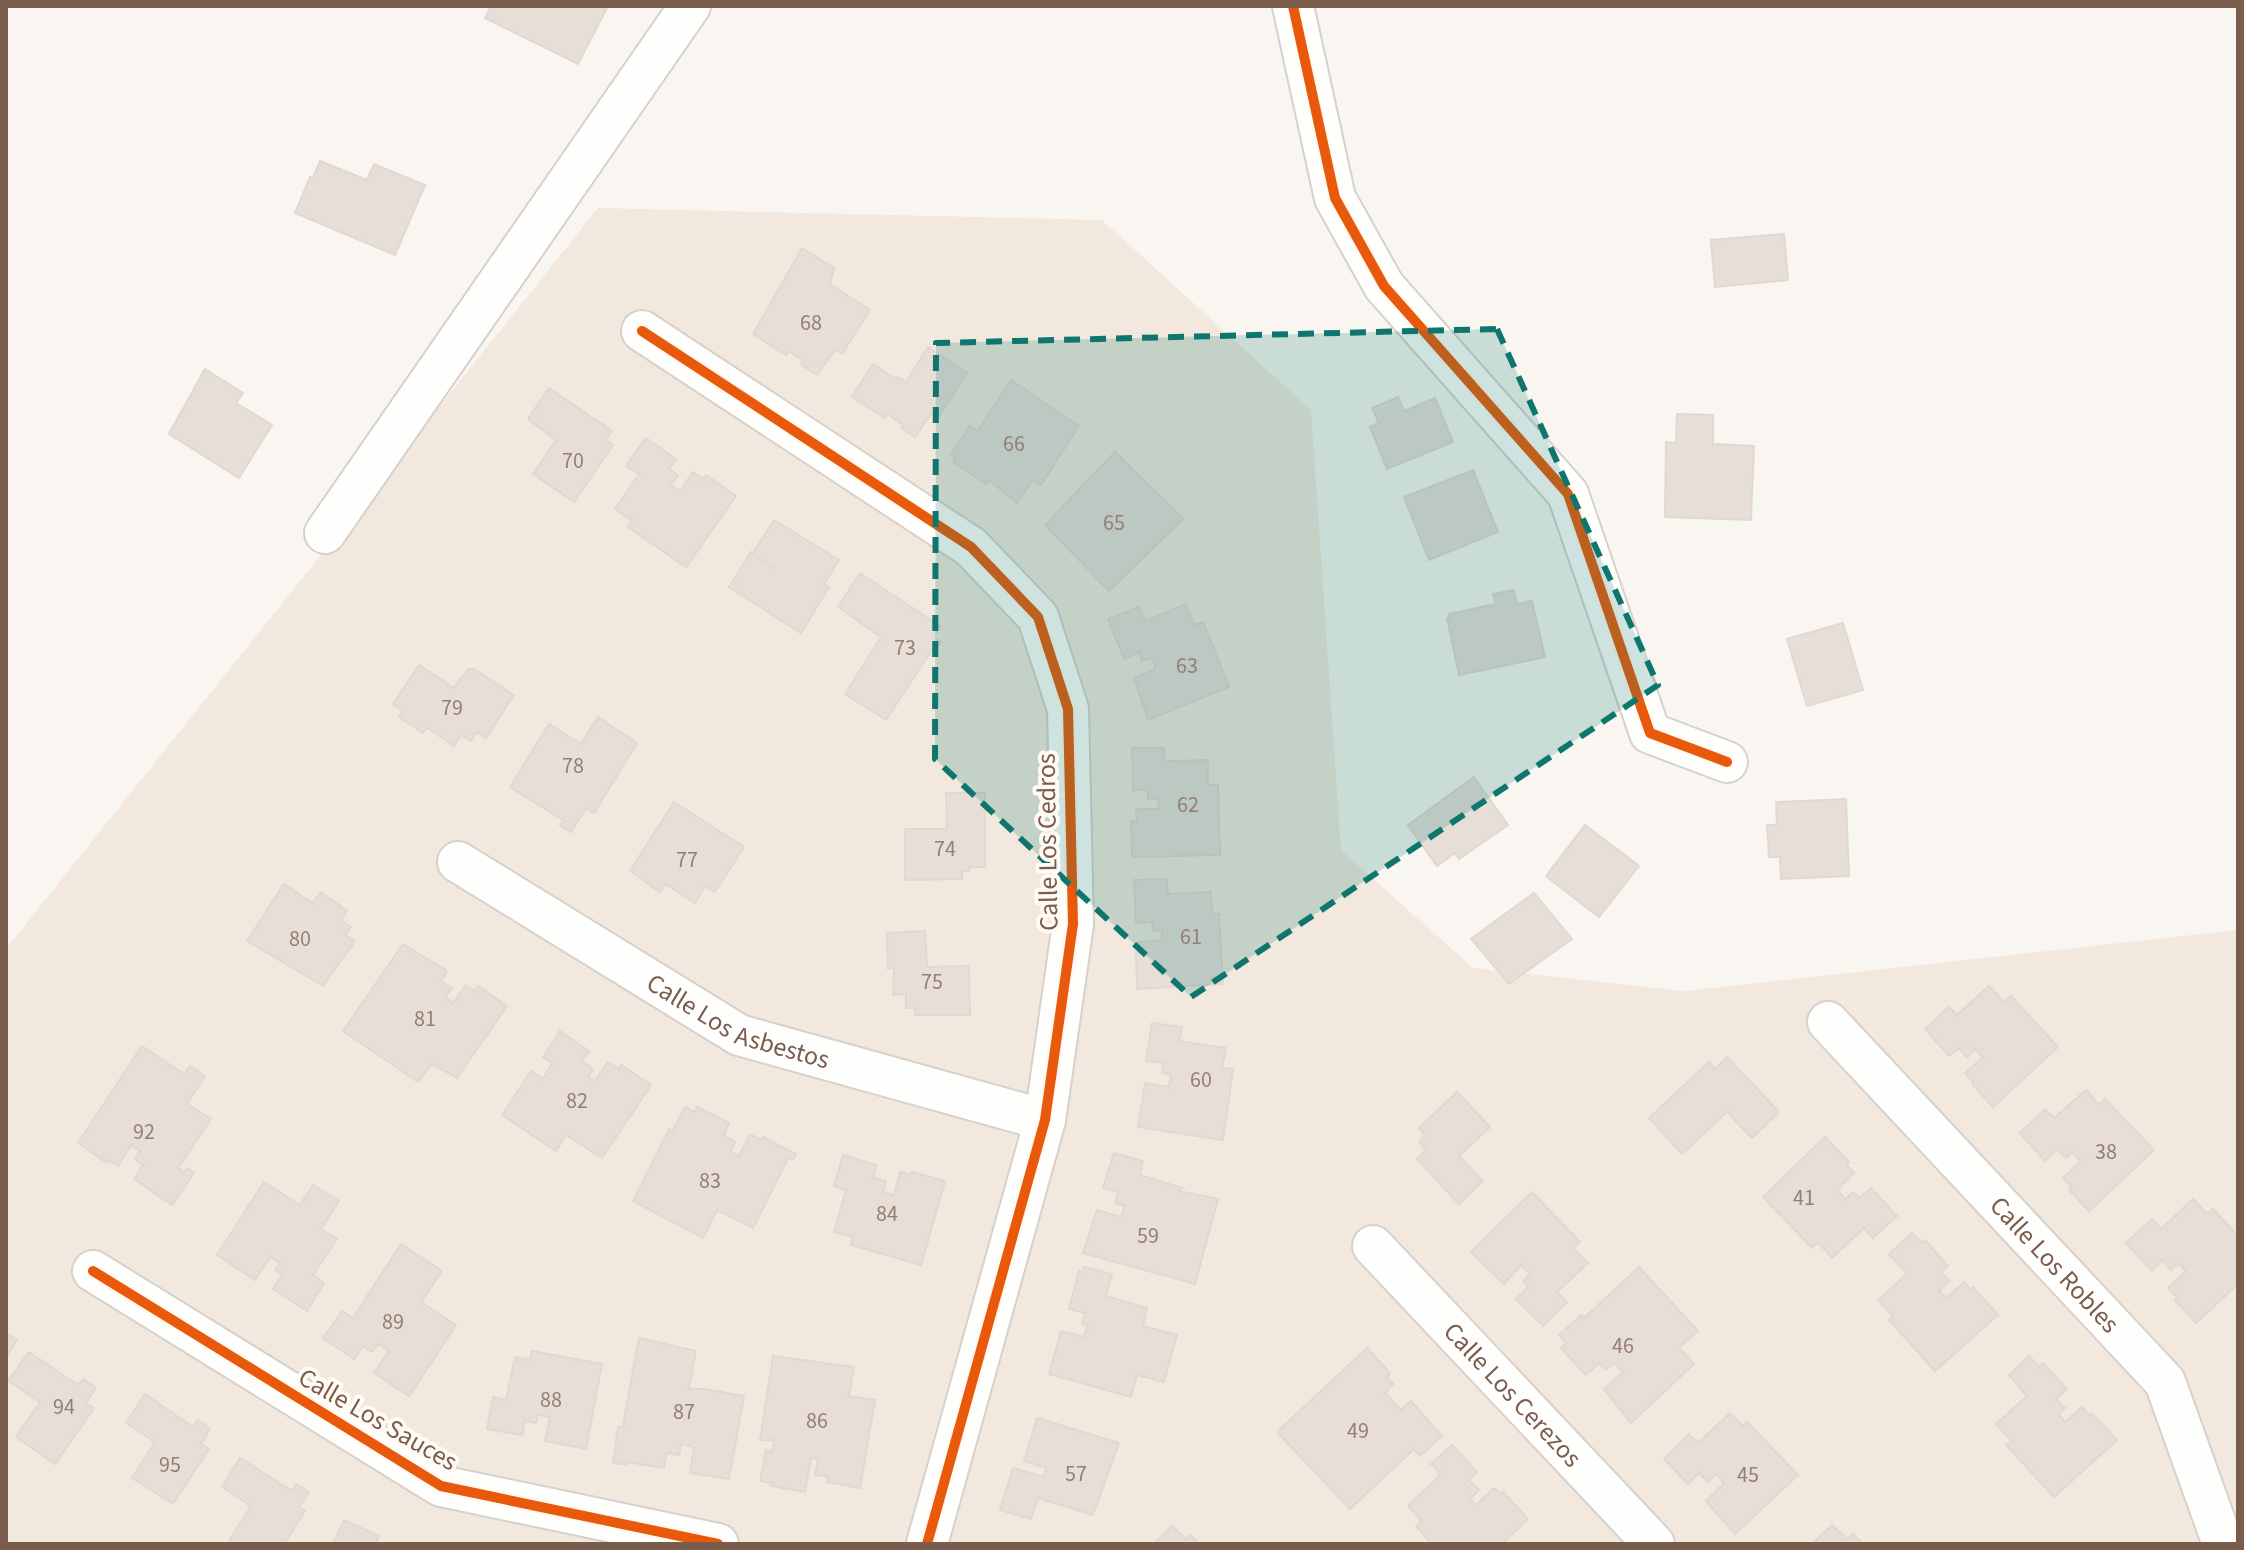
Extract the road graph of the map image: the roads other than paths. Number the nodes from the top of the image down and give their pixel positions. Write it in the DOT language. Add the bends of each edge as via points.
graph roads {
  1 [pos="690,6"];
  2 [pos="1293,6"];
  3 [pos="642,331"];
  4 [pos="325,533"];
  5 [pos="1727,762"];
  6 [pos="458,862"];
  7 [pos="1828,1022"];
  8 [pos="1045,1120"];
  9 [pos="1373,1246"];
  10 [pos="93,1271"];
  11 [pos="718,1544"];
  12 [pos="927,1544"];
  13 [pos="1654,1544"];
  14 [pos="2223,1544"];
  1 -- 4 [label="street"];
  2 -- 5 [label="street" via="1335,198 1384,286 1568,494 1650,733"];
  3 -- 8 [label="street, Calle Los Cedros" via="971,547 1038,617 1068,709 1073,924"];
  6 -- 8 [label="street, Calle Los Asbestos" via="739,1035"];
  7 -- 14 [label="street, Calle Los Robles" via="2165,1382"];
  8 -- 12 [label="street, Calle Los Cedros"];
  9 -- 13 [label="street, Calle Los Cerezos"];
  10 -- 11 [label="street, Calle Los Sauces" via="441,1486"];
}
